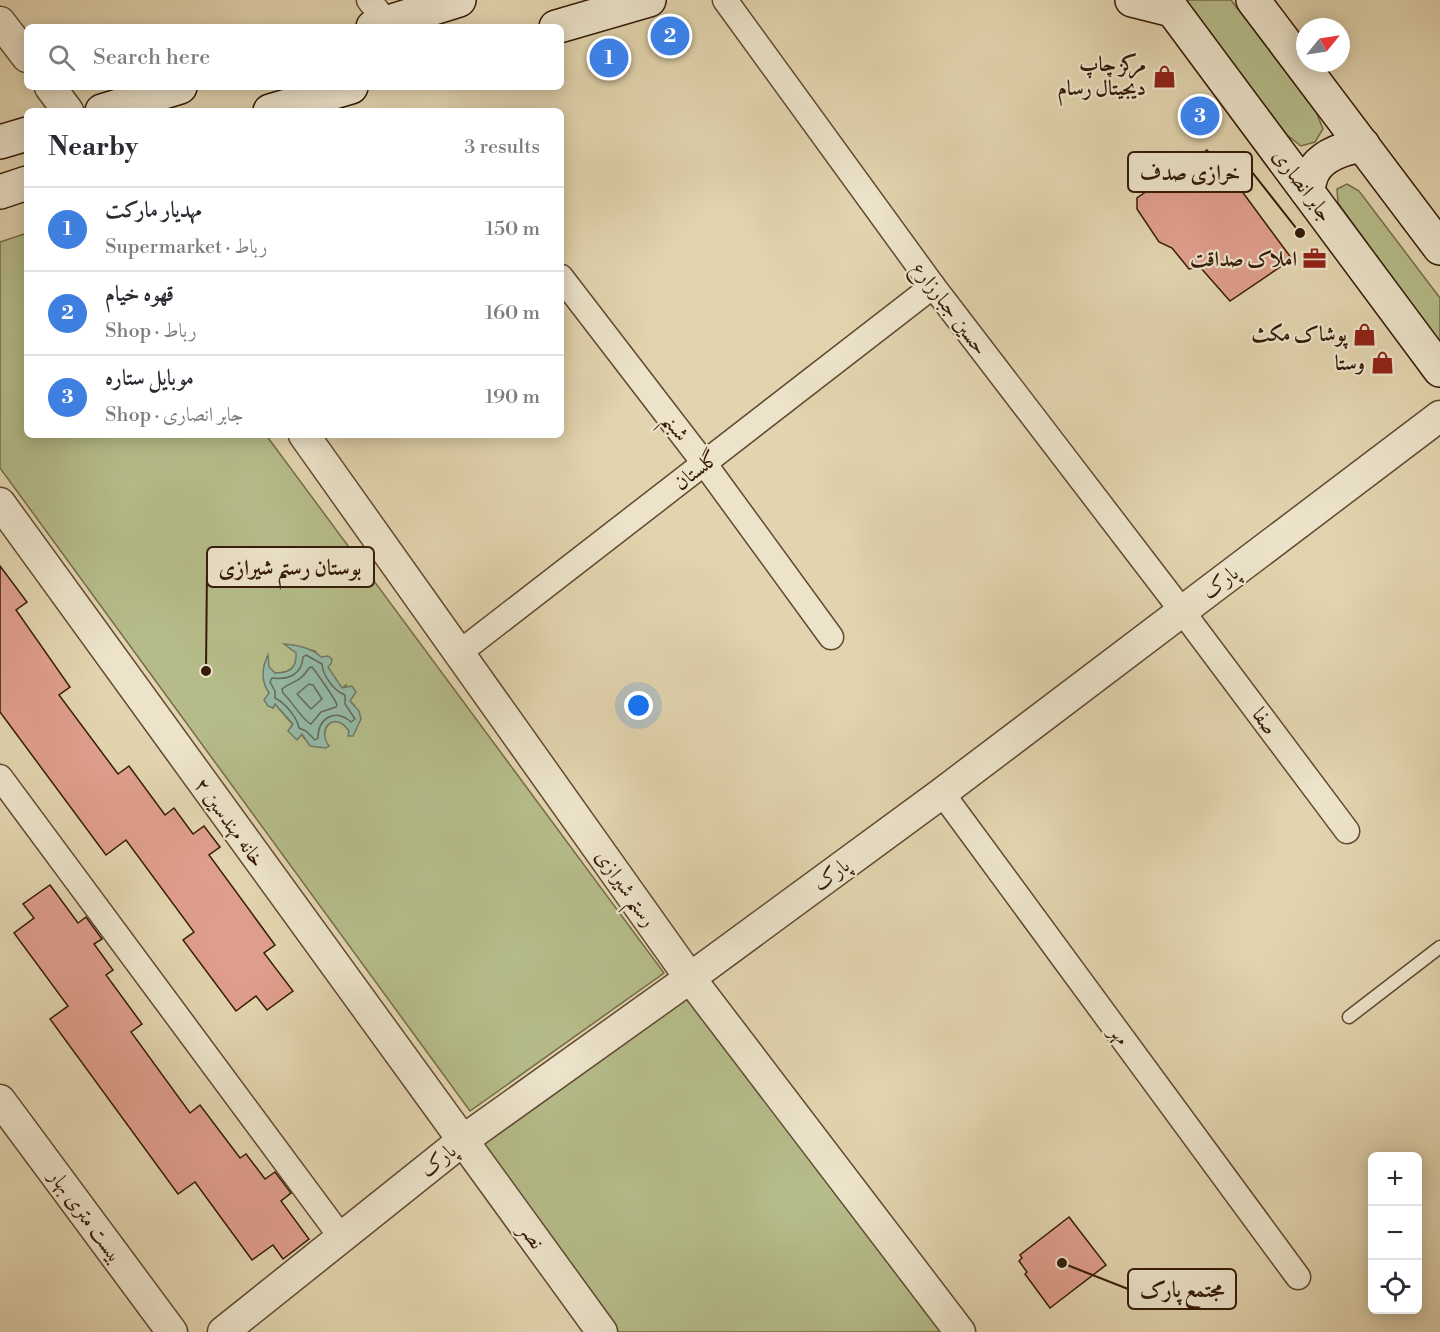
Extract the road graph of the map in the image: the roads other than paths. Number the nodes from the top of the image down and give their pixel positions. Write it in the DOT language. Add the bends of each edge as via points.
graph roads {
  1 [pos="459,0"];
  2 [pos="649,0"];
  3 [pos="726,0"];
  4 [pos="1132,0"];
  5 [pos="1253,0"];
  6 [pos="1281,0"];
  7 [pos="1169,5"];
  8 [pos="376,17"];
  9 [pos="0,22"];
  10 [pos="564,25"];
  11 [pos="1278,34"];
  12 [pos="24,53"];
  13 [pos="52,90"];
  14 [pos="170,90"];
  15 [pos="341,90"];
  16 [pos="66,108"];
  17 [pos="112,108"];
  18 [pos="280,108"];
  19 [pos="24,135"];
  20 [pos="0,142"];
  21 [pos="1363,145"];
  22 [pos="24,184"];
  23 [pos="1307,191"];
  24 [pos="0,192"];
  25 [pos="1440,248"];
  26 [pos="564,281"];
  27 [pos="933,286"];
  28 [pos="1440,370"];
  29 [pos="1440,416"];
  30 [pos="306,438"];
  31 [pos="704,464"];
  32 [pos="0,503"];
  33 [pos="1182,611"];
  34 [pos="831,637"];
  35 [pos="459,653"];
  36 [pos="0,777"];
  37 [pos="942,793"];
  38 [pos="1347,831"];
  39 [pos="1440,947"];
  40 [pos="690,978"];
  41 [pos="1349,1017"];
  42 [pos="0,1100"];
  43 [pos="462,1141"];
  44 [pos="341,1237"];
  45 [pos="1298,1276"];
  46 [pos="172,1332"];
  47 [pos="223,1332"];
  48 [pos="602,1332"];
  49 [pos="960,1332"];
  1 -- 8 [label="main road"];
  2 -- 10 [label="main road"];
  3 -- 27 [label="street, حسین جبارزارع"];
  4 -- 7 [label="main road"];
  5 -- 11 [label="main road"];
  6 -- 11 [label="main road"];
  7 -- 23 [label="main road, جابر انصاری"];
  9 -- 12 [label="street"];
  11 -- 21 [label="main road"];
  13 -- 16 [label="street"];
  14 -- 17 [label="main road"];
  15 -- 18 [label="main road"];
  19 -- 20 [label="main road"];
  21 -- 23 [label="main road" via="1344,149 1324,160 1313,171"];
  21 -- 25 [label="main road"];
  22 -- 24 [label="main road"];
  23 -- 28 [label="main road, جابر انصاری"];
  26 -- 31 [label="street, شبنم"];
  27 -- 31 [label="street, گلستان"];
  27 -- 33 [label="street, حسین جبارزارع"];
  29 -- 33 [label="street, پارک"];
  30 -- 35 [label="street, رستم شیرازی"];
  31 -- 34 [label="street, شبنم"];
  31 -- 35 [label="street, گلستان"];
  32 -- 43 [label="street, خانه مهندسین ۲"];
  33 -- 37 [label="street, پارک"];
  33 -- 38 [label="street, صفا"];
  35 -- 40 [label="street, رستم شیرازی"];
  36 -- 44 [label="street"];
  37 -- 40 [label="street, پارک"];
  37 -- 45 [label="street, مهر"];
  39 -- 41 [label="lane"];
  40 -- 43 [label="street, پارک"];
  40 -- 49 [label="street, رستم شیرازی"];
  42 -- 46 [label="street, بیست متری بهار"];
  43 -- 44 [label="street, پارک"];
  43 -- 48 [label="street, نصر"];
  44 -- 47 [label="street, پارک"];
}
